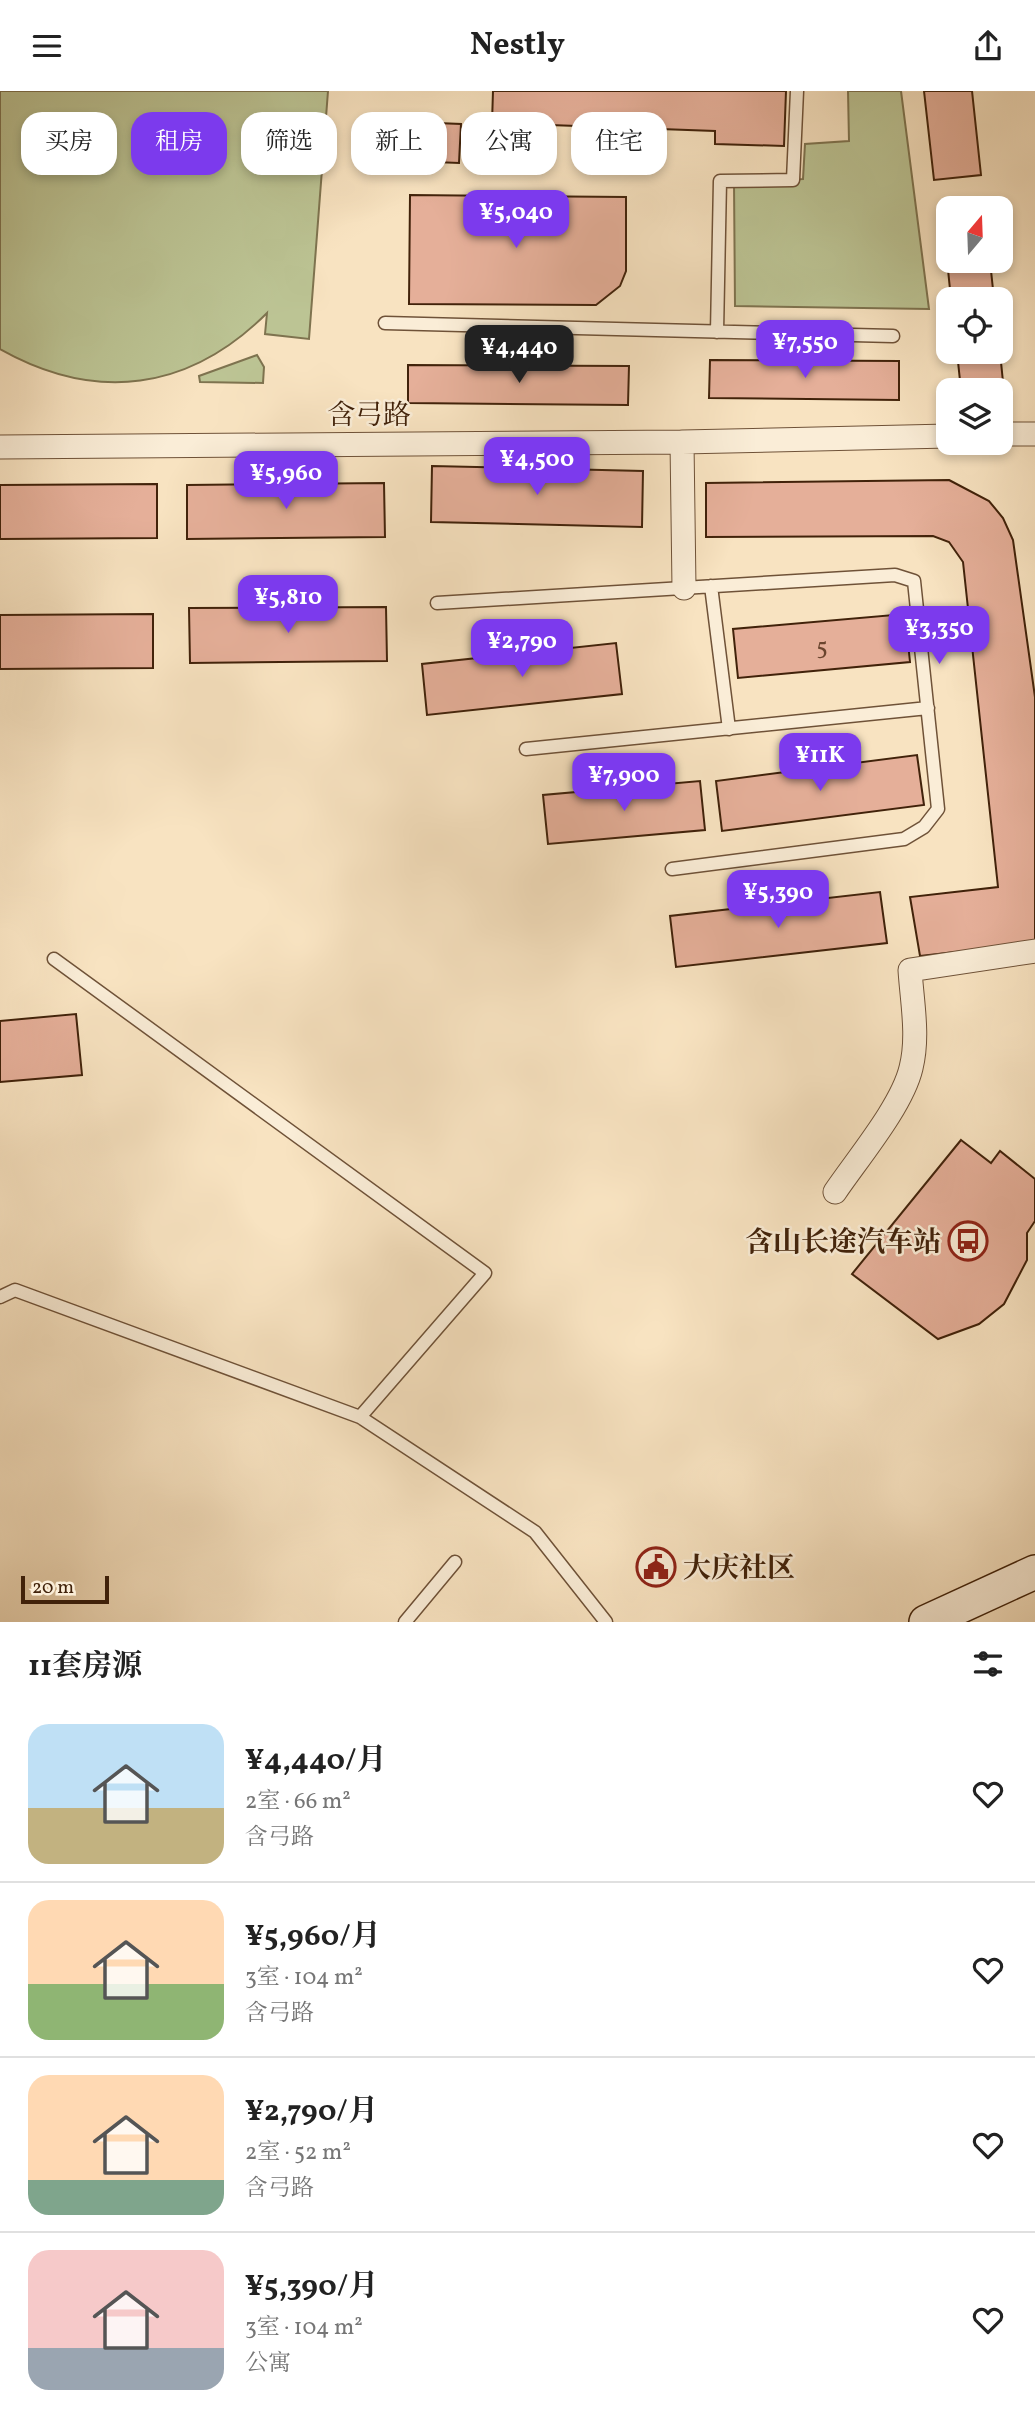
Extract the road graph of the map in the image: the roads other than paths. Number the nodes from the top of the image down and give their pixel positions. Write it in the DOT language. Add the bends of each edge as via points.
graph roads {
  1 [pos="797,91"];
  2 [pos="385,323"];
  3 [pos="717,332"];
  4 [pos="893,336"];
  5 [pos="1013,434"];
  6 [pos="1035,434"];
  7 [pos="936,436"];
  8 [pos="682,442"];
  9 [pos="0,447"];
  10 [pos="711,586"];
  11 [pos="684,588"];
  12 [pos="437,603"];
  13 [pos="928,708"];
  14 [pos="729,729"];
  15 [pos="526,749"];
  16 [pos="672,869"];
  17 [pos="1035,951"];
  18 [pos="54,959"];
  19 [pos="835,1192"];
  20 [pos="0,1297"];
  21 [pos="360,1417"];
  22 [pos="455,1562"];
  23 [pos="1035,1572"];
  24 [pos="405,1622"];
  25 [pos="606,1622"];
  26 [pos="926,1622"];
  1 -- 3 [label="lane" via="793,180 720,181"];
  2 -- 3 [label="lane"];
  3 -- 4 [label="lane"];
  5 -- 6 [label="street"];
  7 -- 8 [label="street, 含弓路"];
  8 -- 9 [label="street, 含弓路"];
  8 -- 11 [label="street"];
  10 -- 11 [label="lane"];
  10 -- 13 [label="lane" via="895,575 914,581"];
  10 -- 14 [label="lane"];
  11 -- 12 [label="lane"];
  13 -- 14 [label="lane"];
  13 -- 16 [label="lane" via="938,809 924,827 904,839"];
  14 -- 15 [label="lane"];
  17 -- 19 [label="street" via="910,970 915,1039 912,1066 904,1089"];
  18 -- 21 [label="lane" via="485,1273"];
  20 -- 21 [label="lane" via="15,1290"];
  21 -- 25 [label="lane" via="536,1532"];
  22 -- 24 [label="lane"];
  23 -- 26 [label="main road"];
}
